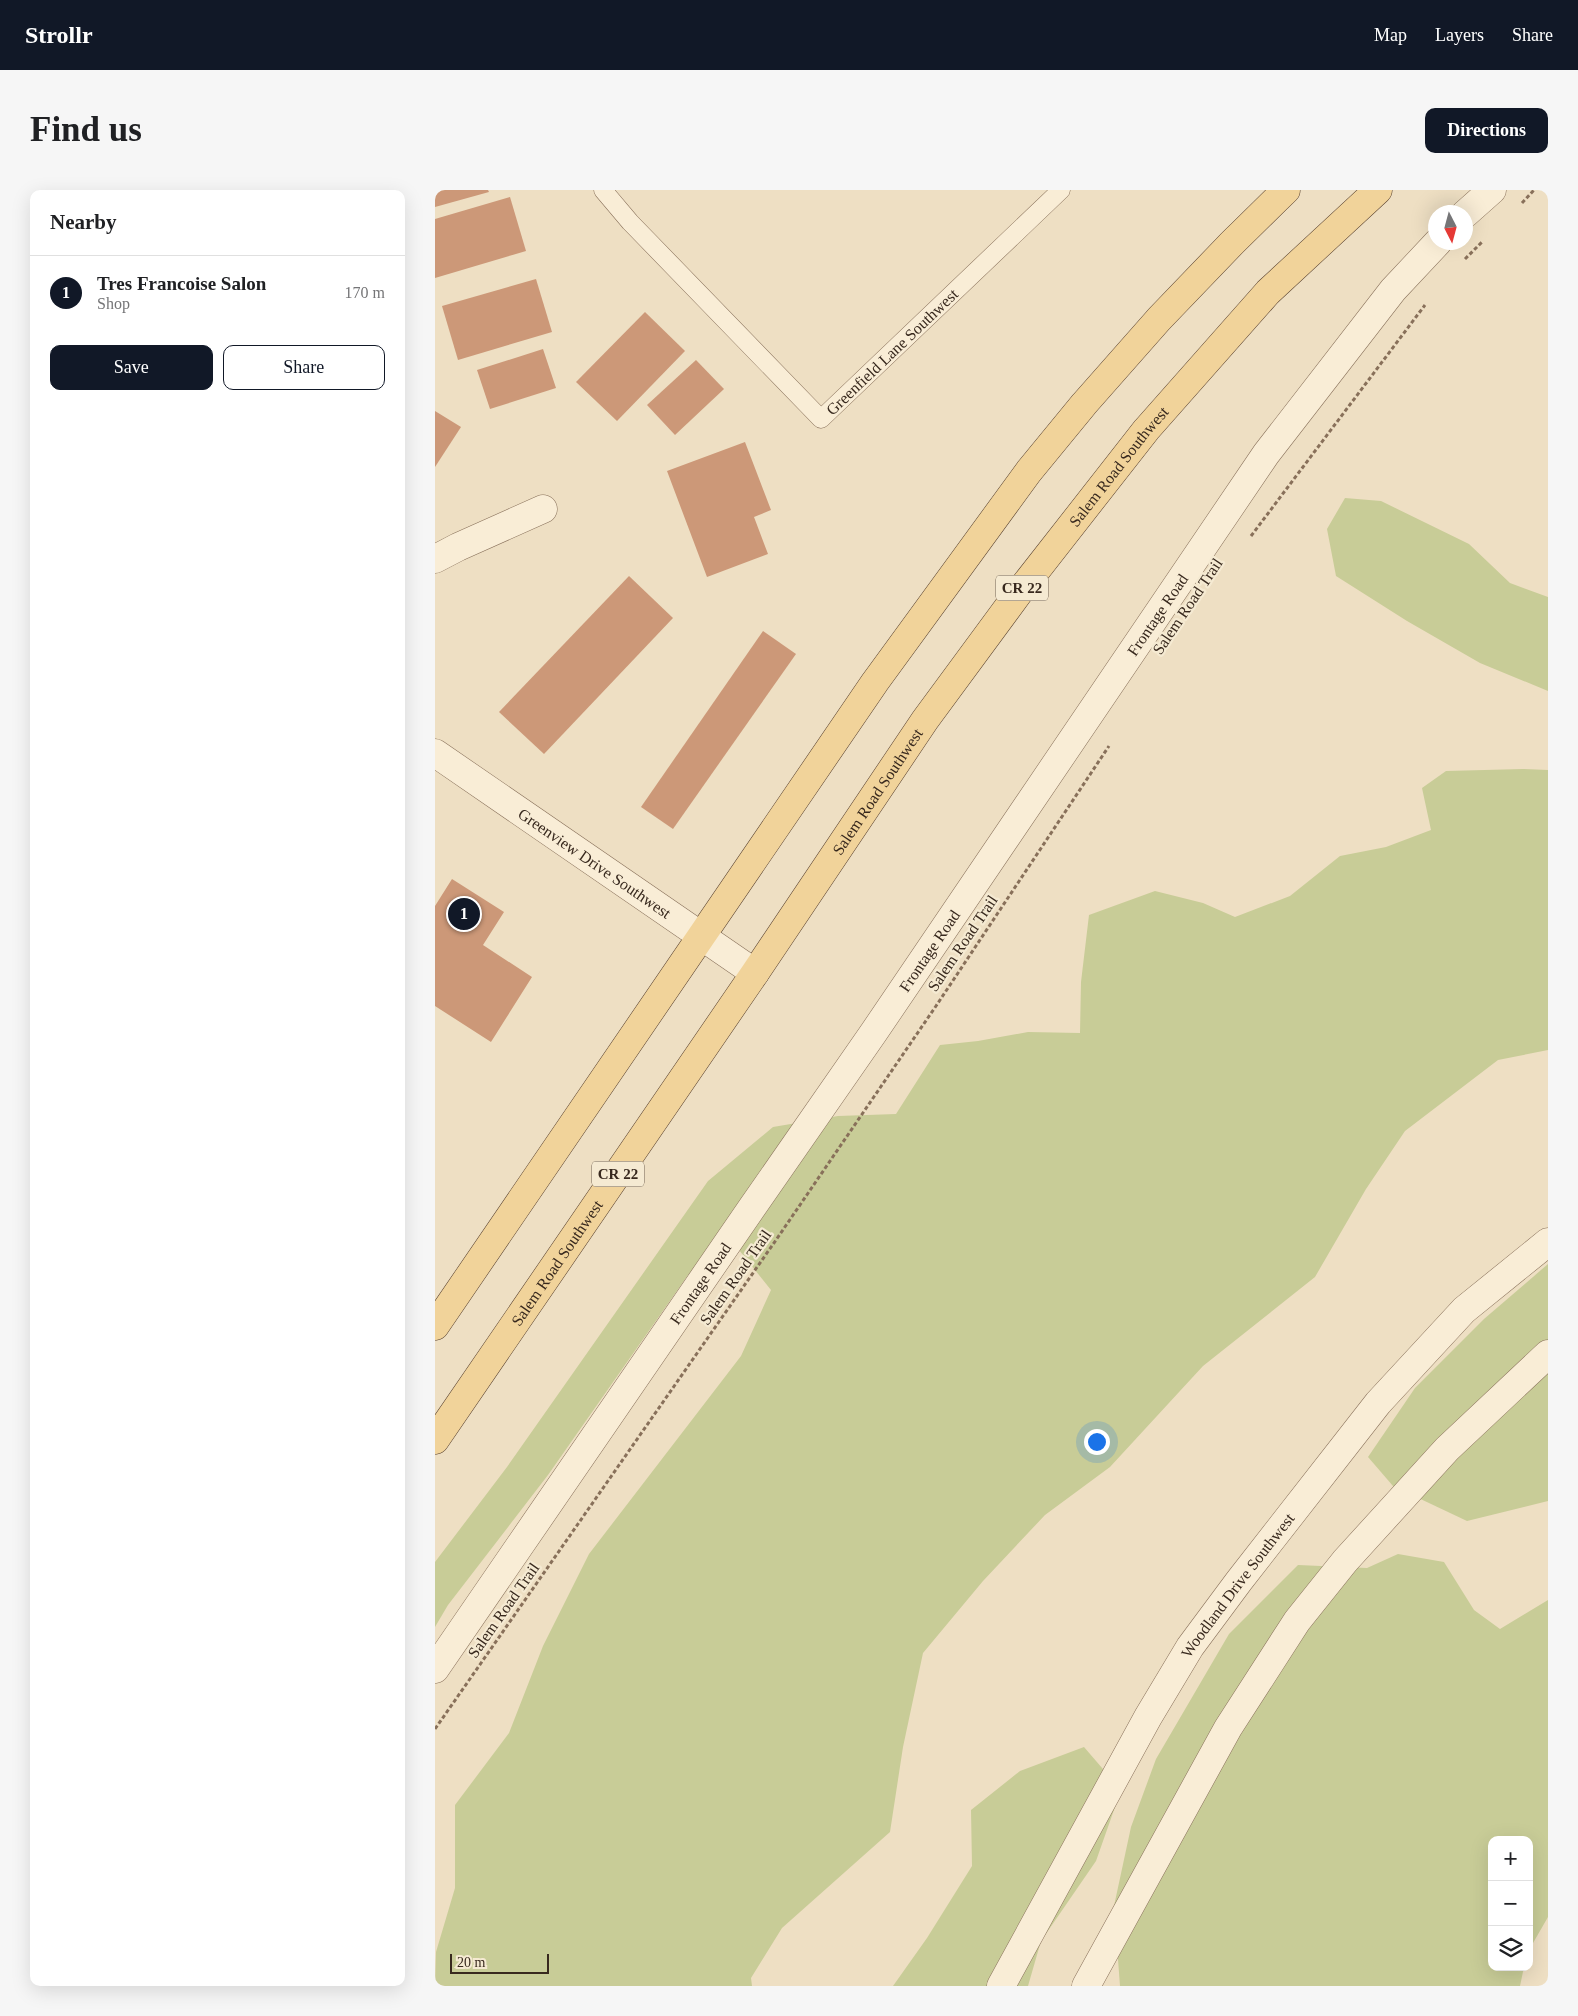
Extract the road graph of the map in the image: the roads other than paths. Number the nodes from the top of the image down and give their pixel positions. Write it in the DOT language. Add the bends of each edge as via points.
graph roads {
  1 [pos="603,190"];
  2 [pos="1061,190"];
  3 [pos="1286,190"];
  4 [pos="1378,190"];
  5 [pos="1491,190"];
  6 [pos="1473,207"];
  7 [pos="1430,250"];
  8 [pos="543,509"];
  9 [pos="435,559"];
  10 [pos="435,753"];
  11 [pos="702,936"];
  12 [pos="755,973"];
  13 [pos="1548,1242"];
  14 [pos="435,1326"];
  15 [pos="1548,1354"];
  16 [pos="435,1440"];
  17 [pos="435,1669"];
  18 [pos="1001,1986"];
  19 [pos="1086,1986"];
  1 -- 2 [label="lane, Greenfield Lane Southwest" via="821,419"];
  3 -- 11 [label="main road" via="1159,319 1029,471 875,682"];
  4 -- 12 [label="main road, Salem Road Southwest / CR 22" via="1268,292 1146,430 1086,505 925,720"];
  5 -- 6 [label="street"];
  7 -- 17 [label="street, Frontage Road" via="1393,290 1266,454 875,1032"];
  8 -- 9 [label="street"];
  10 -- 11 [label="street, Greenview Drive Southwest"];
  11 -- 12 [label="street, Greenview Drive Southwest"];
  11 -- 14 [label="main road"];
  12 -- 16 [label="main road, Salem Road Southwest / CR 22"];
  13 -- 18 [label="street, Woodland Drive Southwest" via="1464,1310 1378,1403 1239,1580 1148,1717"];
  15 -- 19 [label="street" via="1447,1449 1345,1561 1297,1621 1228,1728"];
}
